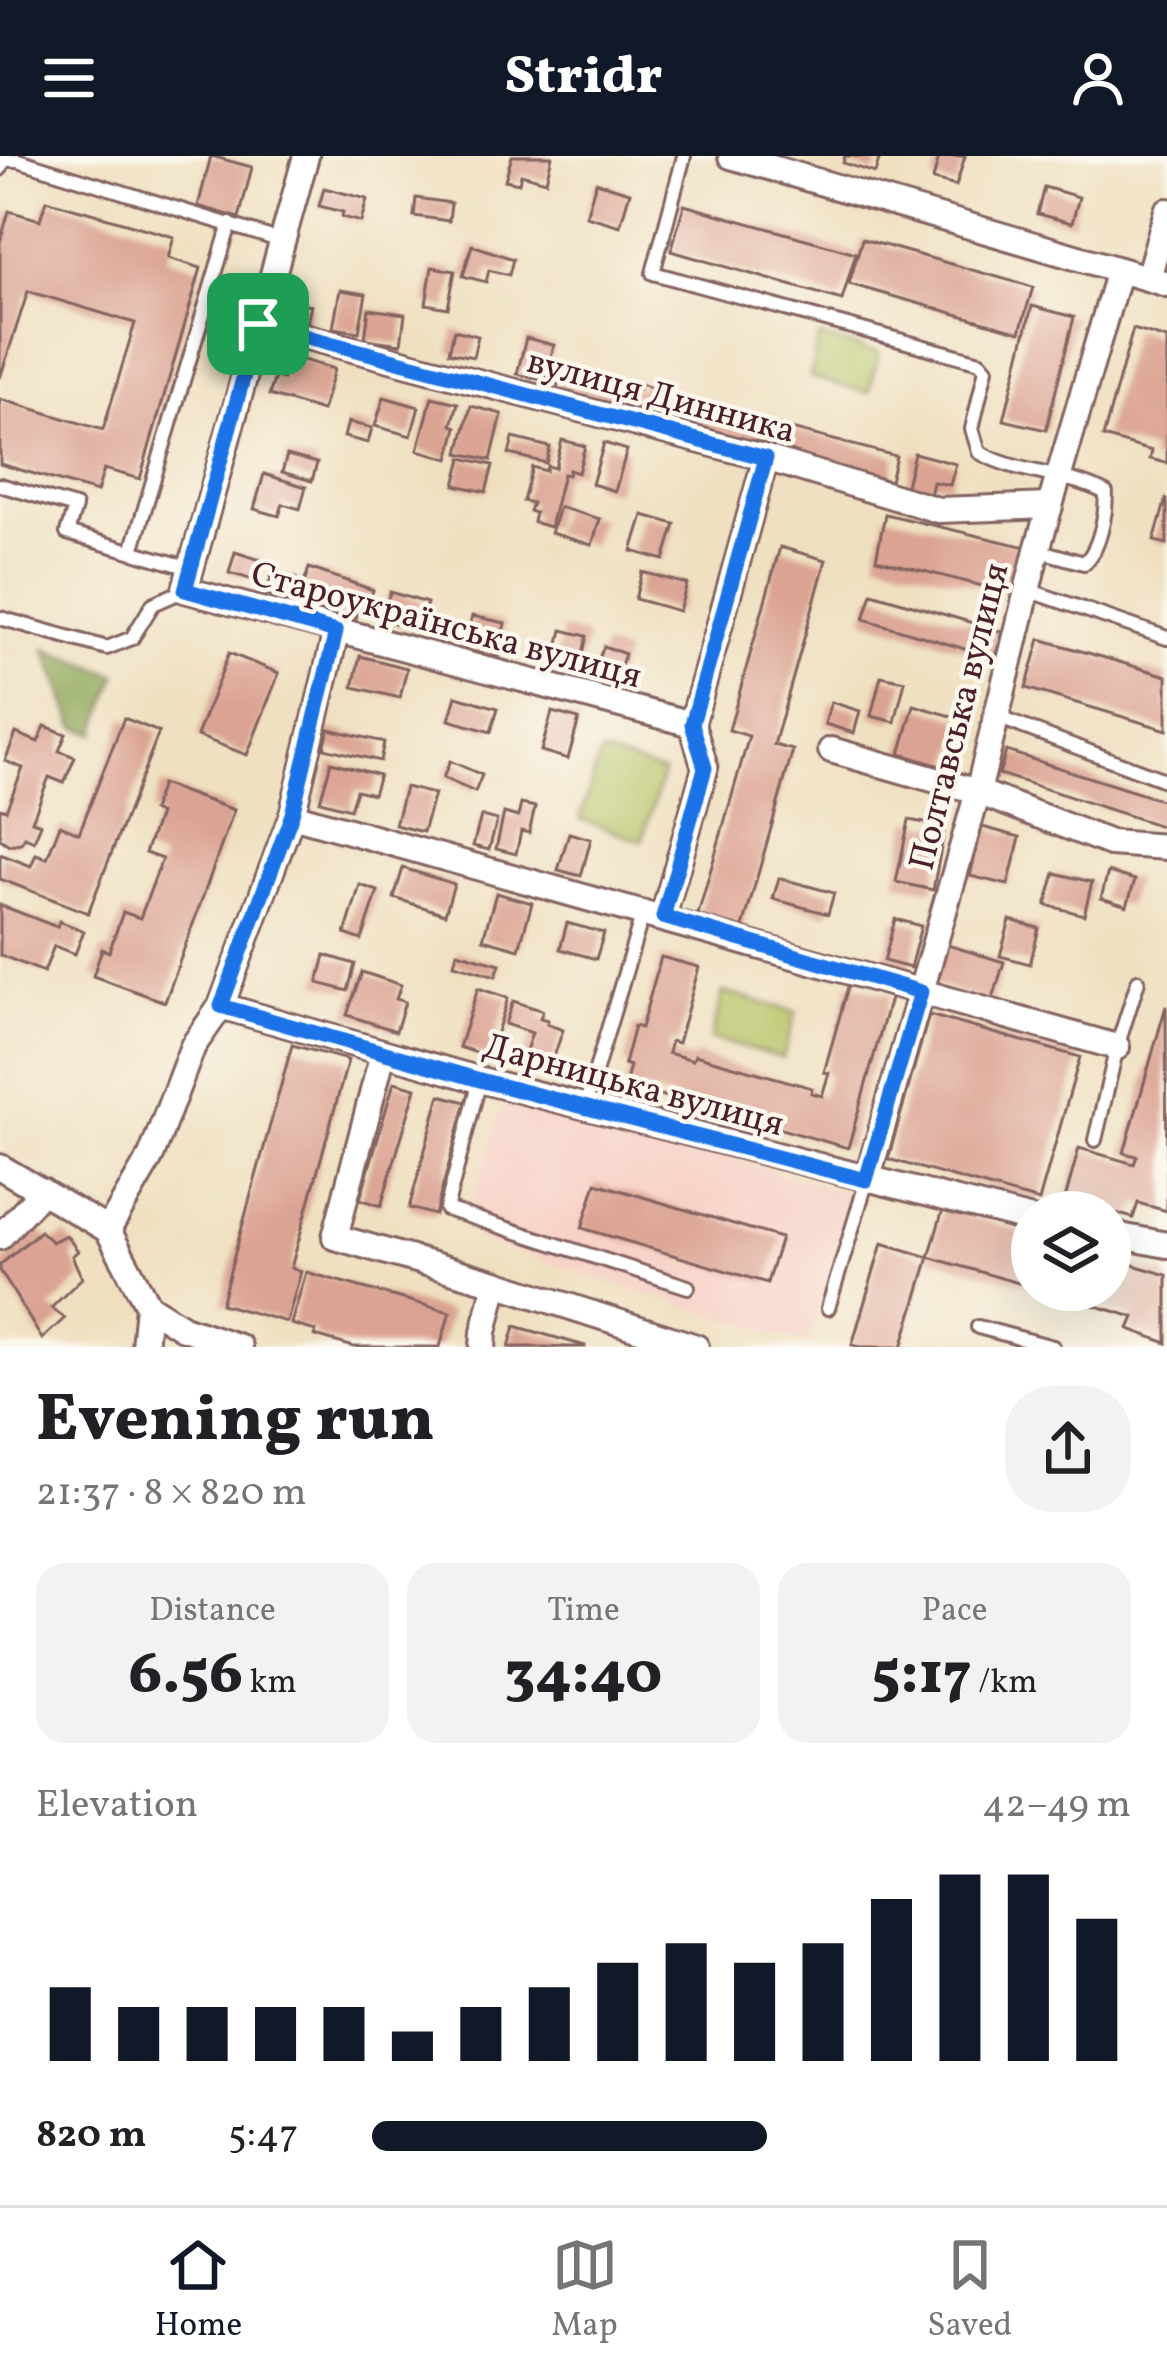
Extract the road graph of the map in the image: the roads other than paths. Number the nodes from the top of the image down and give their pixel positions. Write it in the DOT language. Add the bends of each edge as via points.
graph roads {
  1 [pos="306,156"];
  2 [pos="684,156"];
  3 [pos="731,156"];
  4 [pos="0,169"];
  5 [pos="1167,211"];
  6 [pos="230,224"];
  7 [pos="282,241"];
  8 [pos="1118,270"];
  9 [pos="1158,281"];
  10 [pos="258,324"];
  11 [pos="766,458"];
  12 [pos="1059,477"];
  13 [pos="0,485"];
  14 [pos="1050,506"];
  15 [pos="1037,550"];
  16 [pos="131,551"];
  17 [pos="188,579"];
  18 [pos="1027,589"];
  19 [pos="0,617"];
  20 [pos="336,632"];
  21 [pos="1167,638"];
  22 [pos="996,716"];
  23 [pos="692,724"];
  24 [pos="832,750"];
  25 [pos="1167,782"];
  26 [pos="978,792"];
  27 [pos="292,814"];
  28 [pos="1167,847"];
  29 [pos="653,914"];
  30 [pos="1138,981"];
  31 [pos="921,992"];
  32 [pos="221,1006"];
  33 [pos="1117,1047"];
  34 [pos="383,1053"];
  35 [pos="480,1080"];
  36 [pos="585,1107"];
  37 [pos="1095,1140"];
  38 [pos="0,1167"];
  39 [pos="866,1180"];
  40 [pos="42,1191"];
  41 [pos="1011,1215"];
  42 [pos="108,1230"];
  43 [pos="0,1237"];
  44 [pos="1131,1238"];
  45 [pos="1167,1245"];
  46 [pos="496,1283"];
  47 [pos="688,1288"];
  48 [pos="148,1306"];
  49 [pos="828,1308"];
  50 [pos="978,1327"];
  51 [pos="144,1347"];
  52 [pos="239,1347"];
  53 [pos="482,1347"];
  54 [pos="695,1347"];
  55 [pos="1053,1347"];
  1 -- 7 [label="street"];
  2 -- 12 [label="lane" via="653,273 980,362 986,369 972,429 979,452"];
  3 -- 8 [label="street"];
  4 -- 6 [label="lane" via="4,160 19,160"];
  5 -- 9 [label="street"];
  6 -- 7 [label="lane"];
  6 -- 16 [label="lane"];
  7 -- 10 [label="street"];
  8 -- 9 [label="street"];
  8 -- 12 [label="street, Полтавська вулиця"];
  10 -- 11 [label="street, вулиця Динника"];
  10 -- 17 [label="street"];
  11 -- 14 [label="street, вулиця Динника" via="938,510"];
  11 -- 23 [label="street"];
  12 -- 14 [label="street, Полтавська вулиця"];
  12 -- 15 [label="lane" via="1106,493 1092,557 1084,563"];
  13 -- 16 [label="lane" via="75,507 67,533"];
  14 -- 15 [label="street, Полтавська вулиця"];
  15 -- 18 [label="street, Полтавська вулиця"];
  16 -- 17 [label="lane"];
  17 -- 19 [label="lane" via="153,604 131,638 107,648"];
  17 -- 20 [label="street, Староукраїнська вулиця"];
  18 -- 21 [label="lane"];
  18 -- 22 [label="street, Полтавська вулиця"];
  20 -- 23 [label="street, Староукраїнська вулиця"];
  20 -- 27 [label="street"];
  22 -- 25 [label="lane"];
  22 -- 26 [label="street, Полтавська вулиця"];
  23 -- 29 [label="street" via="705,768"];
  24 -- 26 [label="street"];
  26 -- 28 [label="street" via="1110,844"];
  26 -- 31 [label="street, Полтавська вулиця"];
  27 -- 29 [label="street"];
  27 -- 32 [label="street"];
  29 -- 31 [label="street"];
  29 -- 36 [label="lane"];
  30 -- 33 [label="lane"];
  31 -- 33 [label="street"];
  31 -- 39 [label="street, Полтавська вулиця"];
  32 -- 34 [label="street, Дарницька вулиця"];
  32 -- 42 [label="street" via="193,1046 151,1156"];
  33 -- 37 [label="lane"];
  34 -- 35 [label="street, Дарницька вулиця"];
  34 -- 46 [label="street" via="335,1237"];
  35 -- 36 [label="street, Дарницька вулиця"];
  35 -- 47 [label="lane" via="446,1209"];
  36 -- 39 [label="street, Дарницька вулиця"];
  38 -- 40 [label="street"];
  39 -- 41 [label="street, Дарницька вулиця"];
  39 -- 49 [label="lane"];
  40 -- 42 [label="street"];
  40 -- 43 [label="street"];
  42 -- 48 [label="street"];
  44 -- 45 [label="street"];
  46 -- 53 [label="street"];
  46 -- 54 [label="street"];
  48 -- 51 [label="street"];
  48 -- 52 [label="street"];
  50 -- 55 [label="lane"];
}
